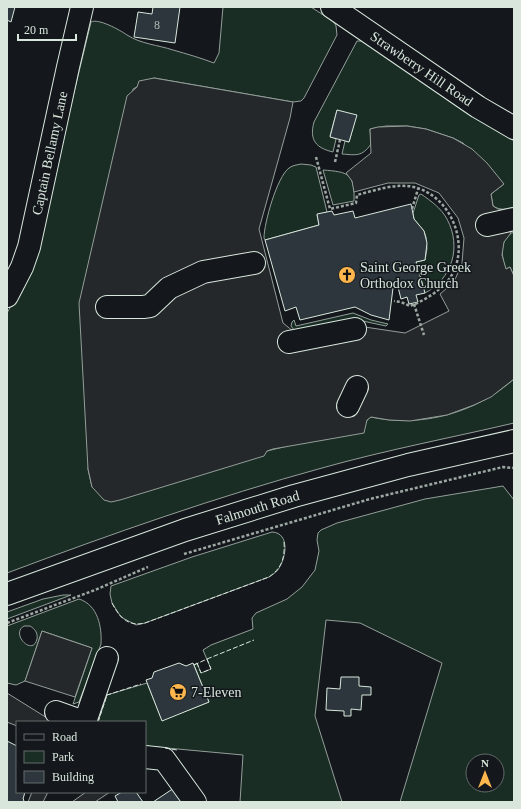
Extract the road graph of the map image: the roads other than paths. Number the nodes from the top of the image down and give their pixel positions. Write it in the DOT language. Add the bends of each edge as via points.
graph roads {
  1 [pos="82,7"];
  2 [pos="332,7"];
  3 [pos="514,128"];
  4 [pos="514,219"];
  5 [pos="487,225"];
  6 [pos="254,263"];
  7 [pos="7,296"];
  8 [pos="107,307"];
  9 [pos="355,329"];
  10 [pos="289,342"];
  11 [pos="514,441"];
  12 [pos="7,594"];
  13 [pos="107,658"];
  14 [pos="56,712"];
  15 [pos="81,721"];
  16 [pos="84,721"];
  17 [pos="146,757"];
  18 [pos="195,802"];
  1 -- 7 [label="main road, Captain Bellamy Lane" via="29,247"];
  2 -- 3 [label="main road, Strawberry Hill Road" via="478,107"];
  4 -- 5 [label="main road"];
  6 -- 8 [label="main road" via="203,272 169,288 150,306"];
  9 -- 10 [label="main road"];
  11 -- 12 [label="main road, Falmouth Road" via="408,465 294,496 185,530"];
  13 -- 16 [label="main road"];
  14 -- 15 [label="main road"];
  17 -- 18 [label="main road" via="164,759"];
}
